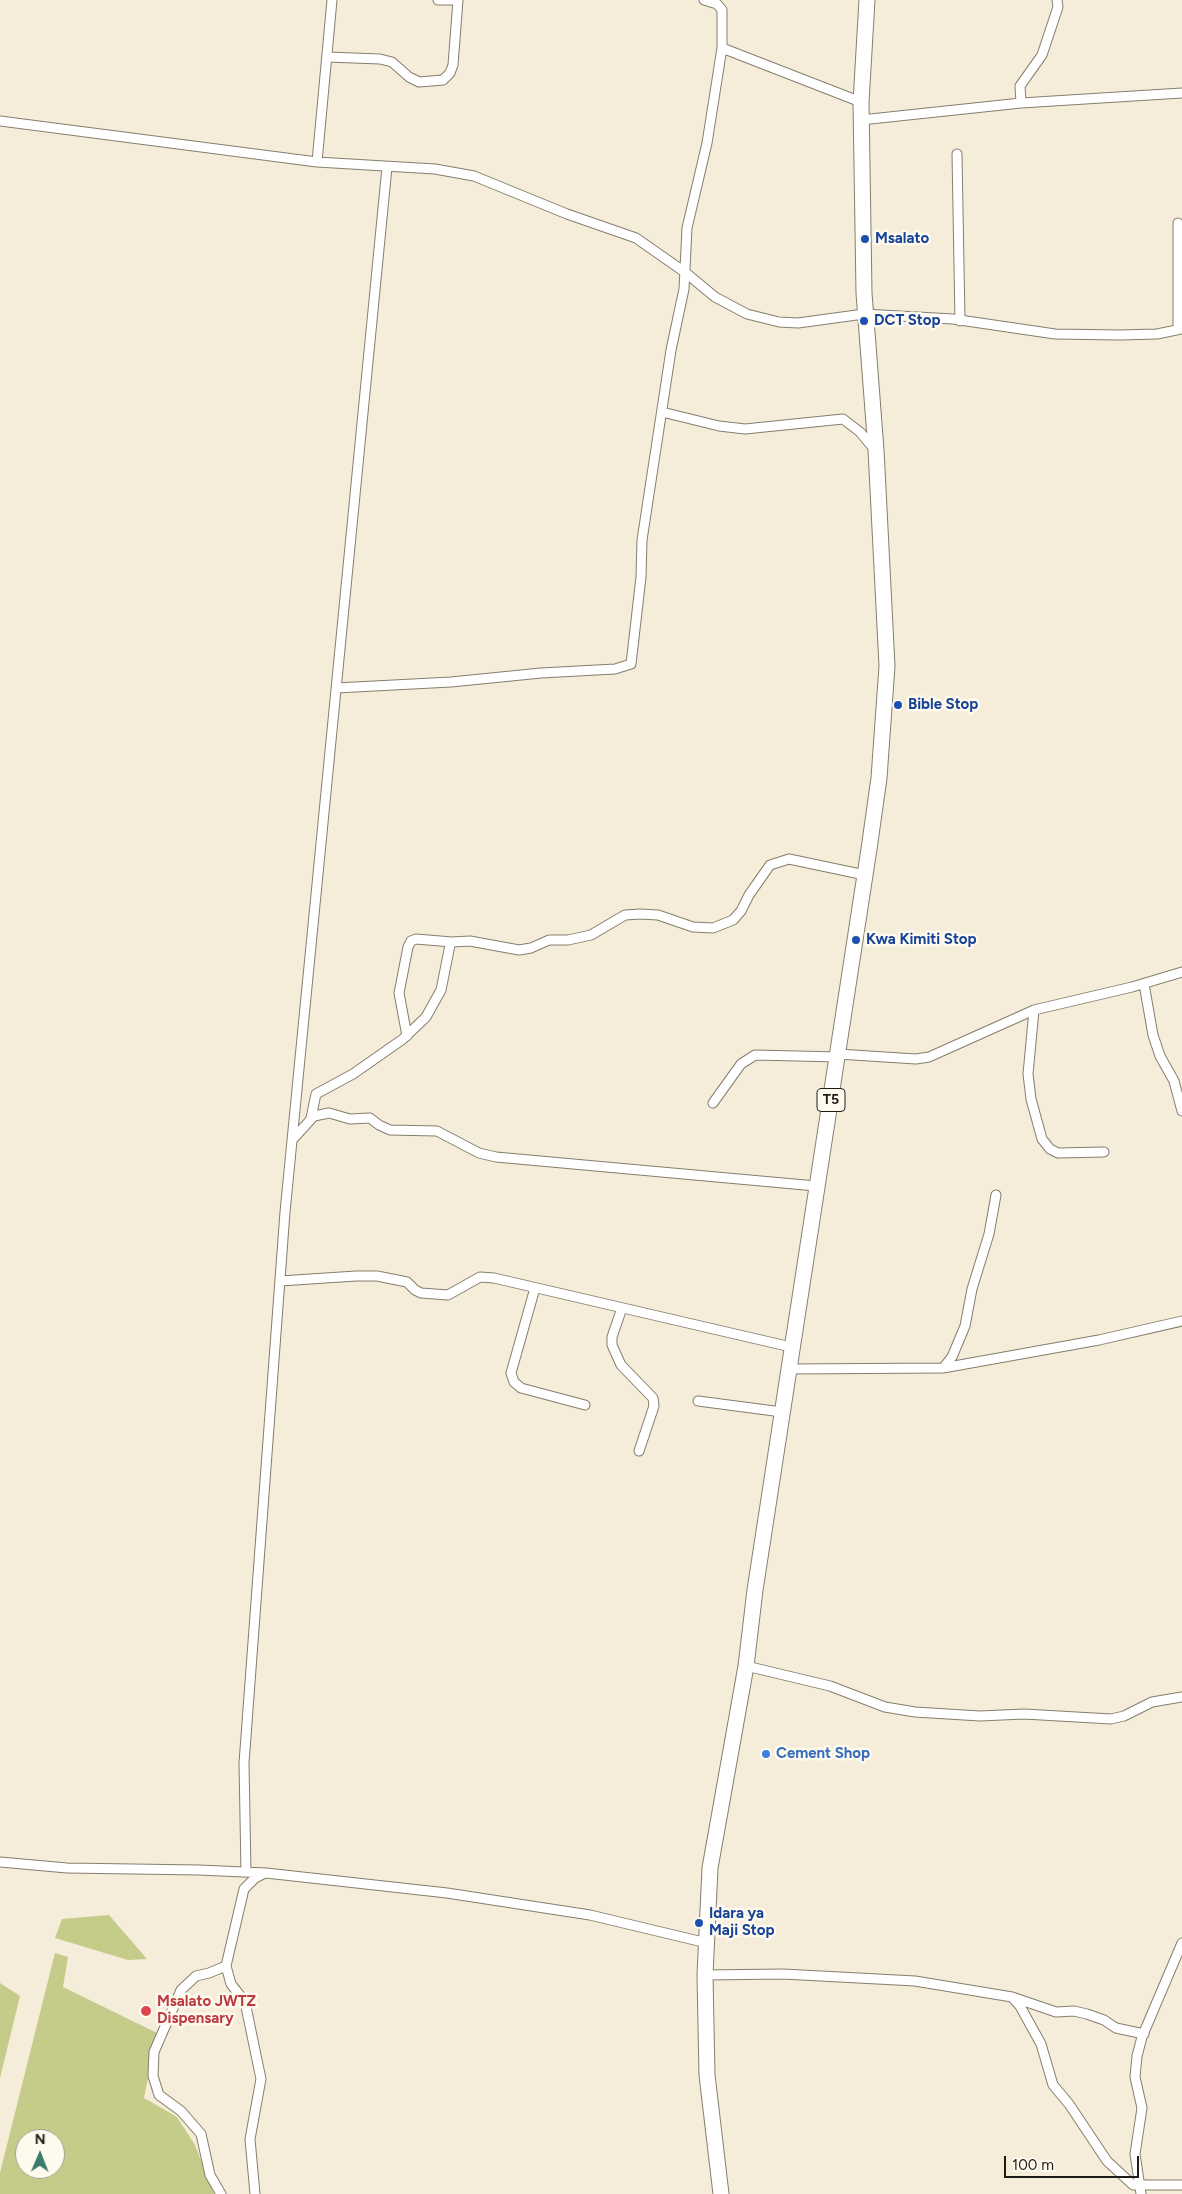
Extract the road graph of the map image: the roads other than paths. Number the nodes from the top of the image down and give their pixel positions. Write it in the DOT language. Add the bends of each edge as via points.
graph roads {
  1 [pos="332,0"];
  2 [pos="438,0"];
  3 [pos="452,0"];
  4 [pos="458,0"];
  5 [pos="704,0"];
  6 [pos="866,0"];
  7 [pos="1057,0"];
  8 [pos="722,48"];
  9 [pos="327,58"];
  10 [pos="1182,93"];
  11 [pos="861,102"];
  12 [pos="1021,103"];
  13 [pos="861,120"];
  14 [pos="0,121"];
  15 [pos="957,154"];
  16 [pos="316,162"];
  17 [pos="387,167"];
  18 [pos="1178,223"];
  19 [pos="686,272"];
  20 [pos="864,314"];
  21 [pos="960,320"];
  22 [pos="1180,329"];
  23 [pos="662,412"];
  24 [pos="876,450"];
  25 [pos="336,688"];
  26 [pos="864,875"];
  27 [pos="452,942"];
  28 [pos="1182,972"];
  29 [pos="1144,984"];
  30 [pos="1034,1010"];
  31 [pos="407,1036"];
  32 [pos="838,1056"];
  33 [pos="713,1103"];
  34 [pos="1182,1111"];
  35 [pos="311,1118"];
  36 [pos="292,1140"];
  37 [pos="1104,1152"];
  38 [pos="816,1186"];
  39 [pos="996,1195"];
  40 [pos="280,1281"];
  41 [pos="535,1288"];
  42 [pos="622,1308"];
  43 [pos="1182,1321"];
  44 [pos="791,1347"];
  45 [pos="943,1368"];
  46 [pos="789,1369"];
  47 [pos="698,1401"];
  48 [pos="585,1405"];
  49 [pos="782,1412"];
  50 [pos="639,1451"];
  51 [pos="746,1666"];
  52 [pos="1182,1697"];
  53 [pos="0,1862"];
  54 [pos="246,1872"];
  55 [pos="266,1873"];
  56 [pos="706,1943"];
  57 [pos="1182,1943"];
  58 [pos="226,1966"];
  59 [pos="705,1975"];
  60 [pos="1012,1997"];
  61 [pos="1144,2034"];
  62 [pos="1182,2185"];
  63 [pos="1140,2190"];
  64 [pos="221,2194"];
  65 [pos="255,2194"];
  66 [pos="721,2194"];
  1 -- 9 [label="street"];
  2 -- 3 [label="street"];
  4 -- 9 [label="street" via="453,65 443,80 419,82 392,62"];
  5 -- 8 [label="street" via="717,4 722,10"];
  6 -- 11 [label="highway, T5"];
  7 -- 12 [label="street" via="1058,7 1042,55 1020,86"];
  8 -- 11 [label="street"];
  8 -- 19 [label="street" via="707,143 686,228"];
  9 -- 16 [label="street"];
  10 -- 12 [label="street"];
  11 -- 13 [label="highway, T5"];
  12 -- 13 [label="street"];
  13 -- 20 [label="highway, T5"];
  14 -- 16 [label="street"];
  15 -- 21 [label="street"];
  16 -- 17 [label="street"];
  17 -- 19 [label="street" via="456,172 486,179 567,214 636,238"];
  17 -- 25 [label="street"];
  18 -- 22 [label="street"];
  19 -- 20 [label="street" via="715,297 756,318 798,323"];
  19 -- 23 [label="street"];
  20 -- 21 [label="street"];
  20 -- 24 [label="highway, T5"];
  21 -- 22 [label="street" via="1071,334 1138,334"];
  23 -- 24 [label="street" via="745,429 843,419"];
  23 -- 25 [label="street" via="642,540 631,664 615,669"];
  24 -- 26 [label="highway, T5" via="887,666 879,778"];
  25 -- 36 [label="street"];
  26 -- 27 [label="street" via="789,859 770,865 733,920 713,928 640,914 625,915 591,935 549,940 520,950 470,941"];
  26 -- 32 [label="highway, T5"];
  27 -- 31 [label="street" via="436,1002"];
  27 -- 31 [label="street" via="416,939 408,947 399,993"];
  28 -- 29 [label="street"];
  29 -- 30 [label="street"];
  29 -- 34 [label="street" via="1153,1035 1174,1081"];
  30 -- 32 [label="street" via="929,1057"];
  30 -- 37 [label="street" via="1028,1074 1042,1139 1058,1153"];
  31 -- 35 [label="street" via="344,1081 316,1094"];
  32 -- 33 [label="street" via="755,1055 741,1064"];
  32 -- 38 [label="highway, T5"];
  35 -- 36 [label="street"];
  35 -- 38 [label="street" via="322,1113 350,1119 369,1117 385,1128 409,1132 437,1131 479,1153 524,1161"];
  36 -- 40 [label="street"];
  38 -- 44 [label="highway, T5"];
  39 -- 45 [label="street" via="965,1326 952,1358"];
  40 -- 41 [label="street" via="377,1276 407,1282 421,1293 448,1295 480,1277"];
  40 -- 54 [label="street" via="244,1763"];
  41 -- 42 [label="street"];
  41 -- 48 [label="street" via="511,1373 514,1382 521,1388"];
  42 -- 44 [label="street"];
  42 -- 50 [label="street" via="612,1345 621,1365 653,1398 654,1406"];
  43 -- 45 [label="street" via="1099,1340"];
  44 -- 46 [label="highway, T5"];
  45 -- 46 [label="street"];
  46 -- 49 [label="highway, T5"];
  47 -- 49 [label="street"];
  49 -- 51 [label="highway, T5"];
  51 -- 52 [label="street" via="830,1686 884,1707 980,1716 1024,1714 1111,1719 1152,1702"];
  51 -- 56 [label="highway, T5" via="710,1868"];
  53 -- 54 [label="street" via="67,1868"];
  54 -- 55 [label="street"];
  55 -- 56 [label="street" via="532,1905 590,1915"];
  55 -- 58 [label="street" via="244,1889"];
  56 -- 59 [label="highway, T5"];
  57 -- 61 [label="street"];
  58 -- 64 [label="street" via="196,1976 181,1990 154,2052 153,2066 154,2084 159,2095 181,2111 201,2134 210,2175"];
  58 -- 65 [label="street" via="231,1984 244,2002 261,2079 250,2139"];
  59 -- 60 [label="street" via="885,1978"];
  59 -- 66 [label="highway, T5" via="707,2075"];
  60 -- 61 [label="street" via="1056,2012 1087,2014 1116,2028"];
  60 -- 63 [label="street" via="1041,2044 1057,2091 1108,2161"];
  61 -- 63 [label="street" via="1138,2048 1135,2077 1142,2108 1135,2154"];
  62 -- 63 [label="street"];
}
